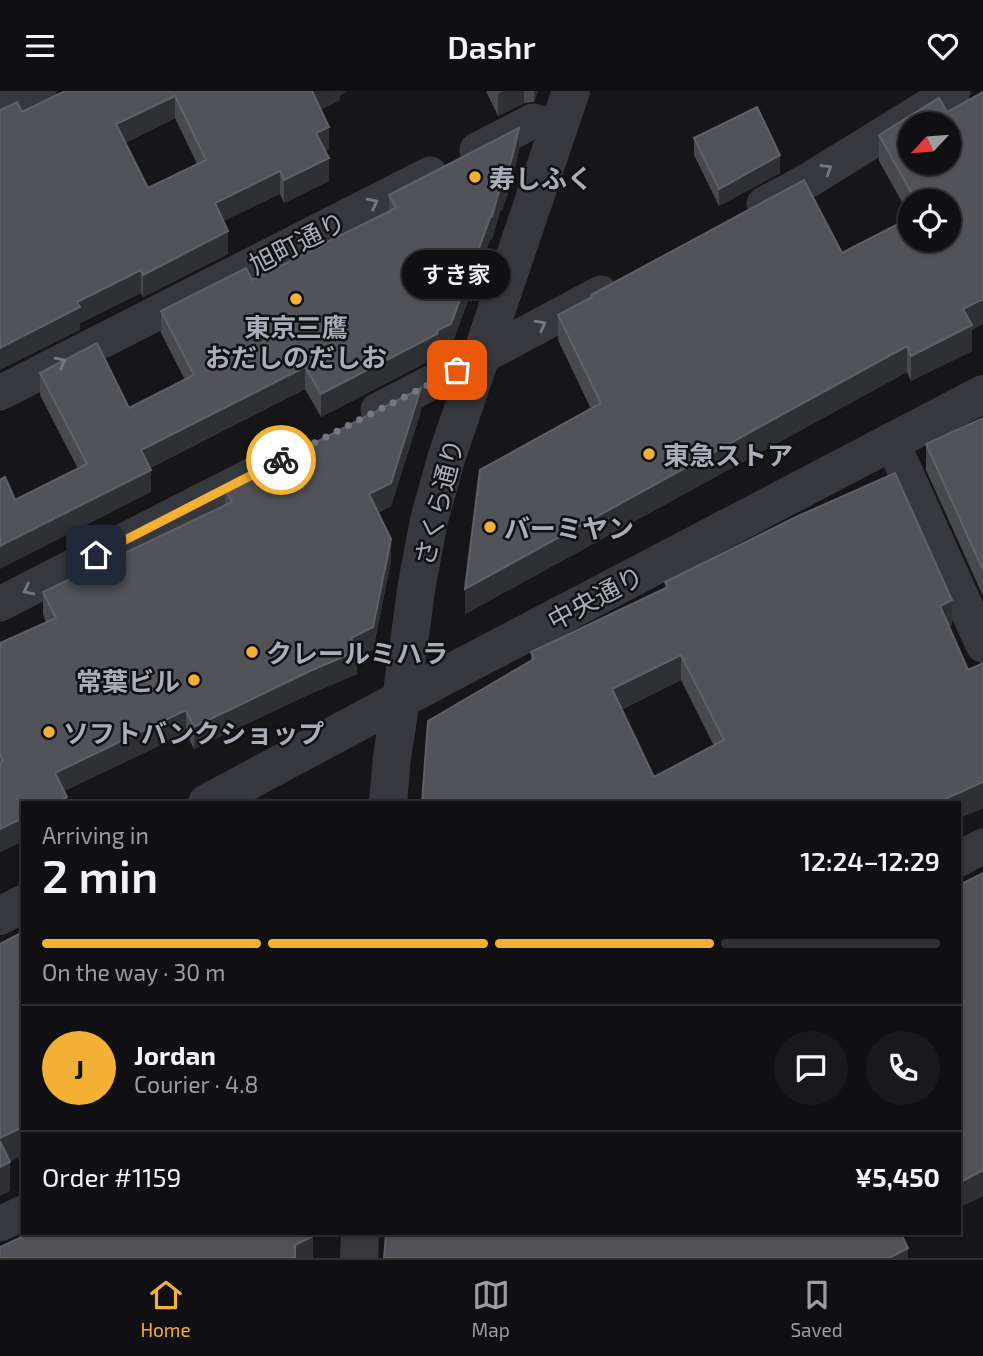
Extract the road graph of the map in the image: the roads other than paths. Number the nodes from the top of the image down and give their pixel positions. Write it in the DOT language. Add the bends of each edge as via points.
graph roads {
  1 [pos="39,91"];
  2 [pos="571,91"];
  3 [pos="953,91"];
  4 [pos="0,111"];
  5 [pos="558,129"];
  6 [pos="736,219"];
  7 [pos="627,278"];
  8 [pos="481,357"];
  9 [pos="0,393"];
  10 [pos="983,394"];
  11 [pos="345,427"];
  12 [pos="892,442"];
  13 [pos="296,452"];
  14 [pos="0,604"];
  15 [pos="983,645"];
  16 [pos="401,700"];
  17 [pos="212,801"];
  18 [pos="388,801"];
  19 [pos="983,846"];
  20 [pos="961,858"];
  21 [pos="21,905"];
  22 [pos="0,916"];
  23 [pos="21,1214"];
  24 [pos="0,1224"];
  25 [pos="360,1235"];
  26 [pos="359,1258"];
  1 -- 4 [label="street"];
  2 -- 5 [label="street, さくら通り"];
  6 -- 3 [label="street, one-way"];
  5 -- 8 [label="street, さくら通り"];
  9 -- 5 [label="street, 旭町通り, one-way" via="534,121"];
  8 -- 7 [label="street, one-way"];
  8 -- 11 [label="street"];
  8 -- 16 [label="street, さくら通り" via="429,520"];
  10 -- 12 [label="street, 中央通り"];
  12 -- 15 [label="street"];
  12 -- 16 [label="street, 中央通り"];
  13 -- 14 [label="street, one-way"];
  16 -- 17 [label="street, 中央通り"];
  16 -- 18 [label="street, さくら通り"];
  19 -- 20 [label="street"];
  21 -- 22 [label="street"];
  23 -- 24 [label="street"];
  25 -- 26 [label="street"];
}
